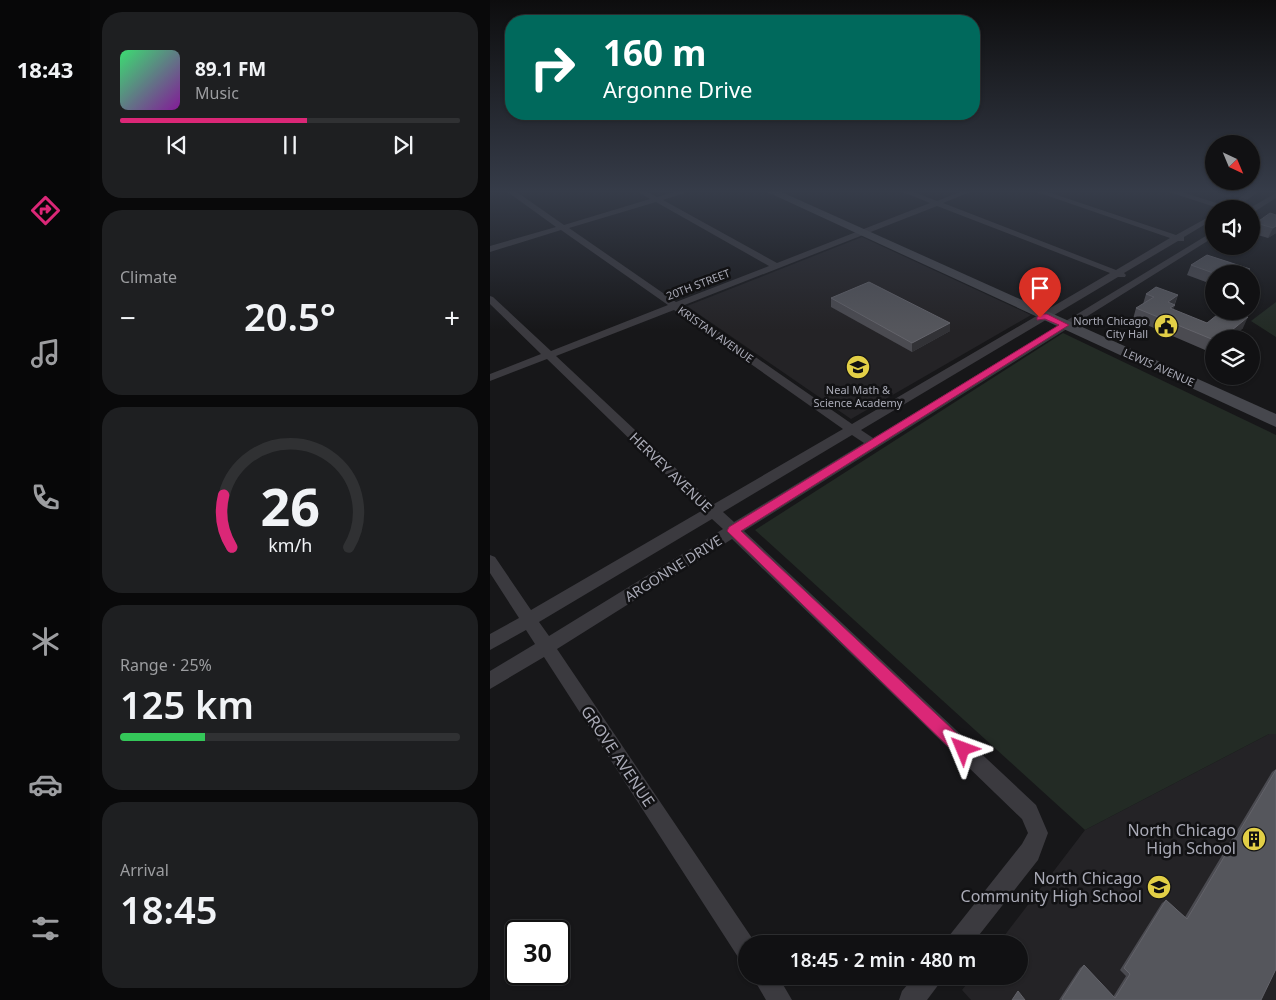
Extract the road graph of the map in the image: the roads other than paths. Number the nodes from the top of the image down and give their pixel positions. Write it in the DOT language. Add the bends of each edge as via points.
graph roads {
  1 [pos="530,237"];
  2 [pos="576,237"];
  3 [pos="723,237"];
  4 [pos="850,237"];
  5 [pos="872,237"];
  6 [pos="1023,237"];
  7 [pos="1177,237"];
  8 [pos="1205,238"];
  9 [pos="1196,244"];
  10 [pos="490,249"];
  11 [pos="776,266"];
  12 [pos="1117,273"];
  13 [pos="1137,280"];
  14 [pos="490,298"];
  15 [pos="675,306"];
  16 [pos="1044,316"];
  17 [pos="1065,325"];
  18 [pos="549,355"];
  19 [pos="960,366"];
  20 [pos="981,377"];
  21 [pos="490,378"];
  22 [pos="1276,421"];
  23 [pos="852,429"];
  24 [pos="873,444"];
  25 [pos="713,511"];
  26 [pos="733,531"];
  27 [pos="490,561"];
  28 [pos="528,620"];
  29 [pos="490,643"];
  30 [pos="546,647"];
  31 [pos="490,681"];
  32 [pos="963,935"];
  33 [pos="738,937"];
  34 [pos="770,985"];
  35 [pos="923,985"];
  36 [pos="780,1000"];
  37 [pos="912,1000"];
  1 -- 10 [label="street"];
  2 -- 15 [label="street, KRISTAN AVENUE"];
  3 -- 11 [label="street"];
  4 -- 11 [label="street, 20TH STREET"];
  5 -- 16 [label="main road, LEWIS AVENUE"];
  6 -- 12 [label="street"];
  7 -- 9 [label="street"];
  7 -- 12 [label="street, ARGONNE DRIVE"];
  8 -- 9 [label="street, ARGONNE DRIVE"];
  9 -- 13 [label="street, ARGONNE DRIVE"];
  11 -- 15 [label="street, 20TH STREET"];
  12 -- 13 [label="street"];
  12 -- 16 [label="street, ARGONNE DRIVE"];
  13 -- 17 [label="street, ARGONNE DRIVE"];
  14 -- 18 [label="street, HERVEY AVENUE"];
  15 -- 18 [label="street, 20TH STREET"];
  15 -- 23 [label="street, KRISTAN AVENUE"];
  16 -- 17 [label="main road, LEWIS AVENUE"];
  16 -- 19 [label="street, ARGONNE DRIVE"];
  17 -- 20 [label="street, ARGONNE DRIVE"];
  17 -- 22 [label="main road, LEWIS AVENUE"];
  18 -- 21 [label="street, 20TH STREET"];
  18 -- 25 [label="street, HERVEY AVENUE"];
  19 -- 20 [label="street"];
  19 -- 23 [label="street, ARGONNE DRIVE"];
  20 -- 24 [label="street, ARGONNE DRIVE"];
  23 -- 24 [label="street, KRISTAN AVENUE"];
  23 -- 25 [label="street, ARGONNE DRIVE"];
  24 -- 26 [label="street, ARGONNE DRIVE"];
  25 -- 26 [label="street, HERVEY AVENUE"];
  25 -- 28 [label="street, ARGONNE DRIVE"];
  26 -- 30 [label="street, ARGONNE DRIVE"];
  26 -- 32 [label="street, HERVEY AVENUE" via="1029,812 1038,833 1030,852"];
  27 -- 28 [label="street, GROVE AVENUE"];
  28 -- 29 [label="street, ARGONNE DRIVE"];
  28 -- 30 [label="street, GROVE AVENUE"];
  30 -- 31 [label="street, ARGONNE DRIVE"];
  30 -- 33 [label="street, GROVE AVENUE"];
  34 -- 36 [label="street"];
  35 -- 37 [label="street"];
}
